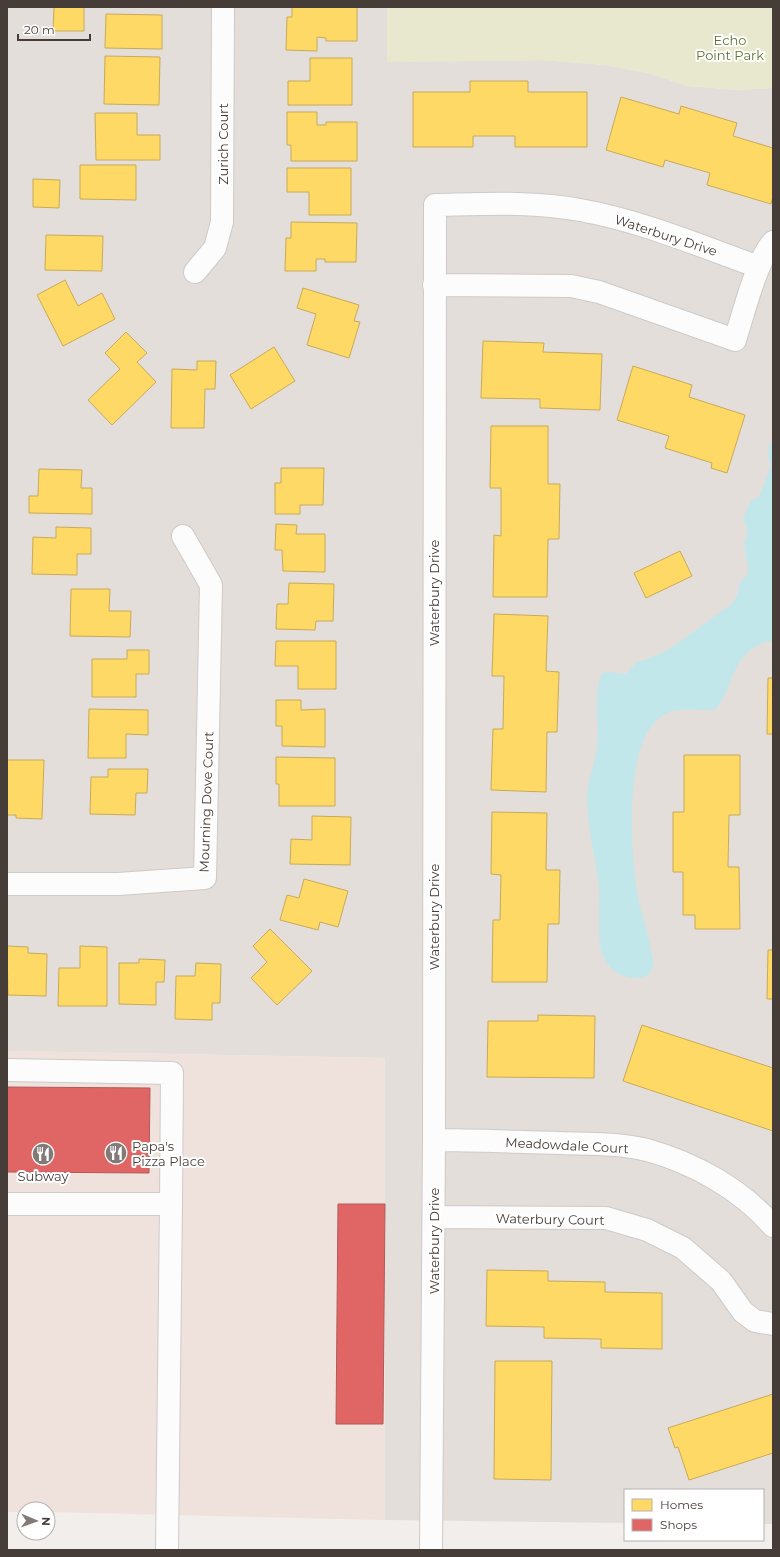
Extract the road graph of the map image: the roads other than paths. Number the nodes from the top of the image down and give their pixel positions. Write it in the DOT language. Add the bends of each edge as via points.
graph roads {
  1 [pos="223,7"];
  2 [pos="773,242"];
  3 [pos="759,267"];
  4 [pos="194,272"];
  5 [pos="434,285"];
  6 [pos="182,536"];
  7 [pos="7,884"];
  8 [pos="7,1070"];
  9 [pos="434,1140"];
  10 [pos="7,1204"];
  11 [pos="171,1204"];
  12 [pos="434,1217"];
  13 [pos="773,1226"];
  14 [pos="773,1324"];
  15 [pos="167,1550"];
  16 [pos="431,1550"];
  1 -- 4 [label="street, Zurich Court" via="222,222 215,248"];
  2 -- 3 [label="street"];
  3 -- 5 [label="street" via="735,340 599,292 571,286"];
  3 -- 5 [label="street, Waterbury Drive" via="633,222 580,210 520,204 435,205"];
  5 -- 9 [label="street, Waterbury Drive"];
  6 -- 7 [label="street, Mourning Dove Court" via="210,585 205,878 118,884"];
  8 -- 11 [label="street" via="172,1073"];
  9 -- 12 [label="street, Waterbury Drive"];
  9 -- 13 [label="street, Meadowdale Court" via="613,1144 647,1150 686,1164 713,1178 740,1195"];
  10 -- 11 [label="street"];
  11 -- 15 [label="street"];
  12 -- 14 [label="street, Waterbury Court" via="606,1218 647,1230 683,1248 721,1281 743,1312 755,1321"];
  12 -- 16 [label="street, Waterbury Drive"];
}
